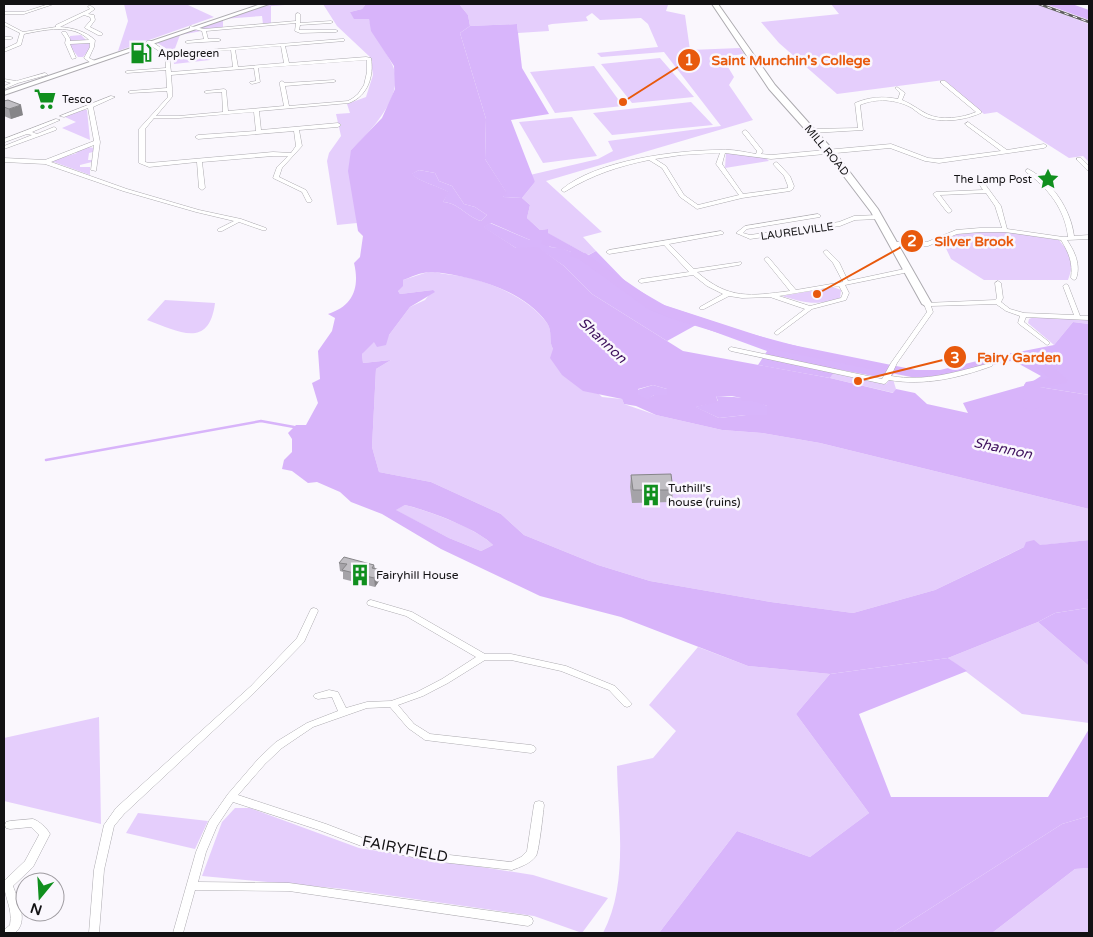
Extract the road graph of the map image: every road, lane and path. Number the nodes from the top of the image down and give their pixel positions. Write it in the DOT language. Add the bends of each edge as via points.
graph roads {
  1 [pos="52,4"];
  2 [pos="266,4"];
  3 [pos="715,4"];
  4 [pos="90,7"];
  5 [pos="4,13"];
  6 [pos="84,14"];
  7 [pos="298,14"];
  8 [pos="331,22"];
  9 [pos="4,23"];
  10 [pos="298,23"];
  11 [pos="263,25"];
  12 [pos="58,26"];
  13 [pos="192,27"];
  14 [pos="204,30"];
  15 [pos="335,30"];
  16 [pos="64,32"];
  17 [pos="22,33"];
  18 [pos="100,34"];
  19 [pos="265,34"];
  20 [pos="4,38"];
  21 [pos="10,38"];
  22 [pos="206,40"];
  23 [pos="219,40"];
  24 [pos="342,40"];
  25 [pos="93,41"];
  26 [pos="149,42"];
  27 [pos="187,42"];
  28 [pos="67,43"];
  29 [pos="283,44"];
  30 [pos="233,48"];
  31 [pos="4,51"];
  32 [pos="166,54"];
  33 [pos="74,58"];
  34 [pos="93,62"];
  35 [pos="287,65"];
  36 [pos="256,67"];
  37 [pos="236,69"];
  38 [pos="127,72"];
  39 [pos="168,72"];
  40 [pos="45,74"];
  41 [pos="4,80"];
  42 [pos="334,81"];
  43 [pos="16,82"];
  44 [pos="252,82"];
  45 [pos="943,82"];
  46 [pos="4,88"];
  47 [pos="897,88"];
  48 [pos="171,89"];
  49 [pos="231,89"];
  50 [pos="224,90"];
  51 [pos="130,92"];
  52 [pos="206,92"];
  53 [pos="4,93"];
  54 [pos="113,97"];
  55 [pos="900,100"];
  56 [pos="90,106"];
  57 [pos="287,107"];
  58 [pos="256,110"];
  59 [pos="226,113"];
  60 [pos="153,117"];
  61 [pos="968,124"];
  62 [pos="338,125"];
  63 [pos="54,129"];
  64 [pos="296,129"];
  65 [pos="812,131"];
  66 [pos="27,132"];
  67 [pos="259,132"];
  68 [pos="745,132"];
  69 [pos="36,135"];
  70 [pos="198,137"];
  71 [pos="6,140"];
  72 [pos="97,142"];
  73 [pos="1044,146"];
  74 [pos="4,148"];
  75 [pos="723,151"];
  76 [pos="1005,151"];
  77 [pos="830,152"];
  78 [pos="292,155"];
  79 [pos="757,156"];
  80 [pos="650,158"];
  81 [pos="1079,159"];
  82 [pos="4,160"];
  83 [pos="199,161"];
  84 [pos="46,162"];
  85 [pos="776,164"];
  86 [pos="1089,169"];
  87 [pos="94,170"];
  88 [pos="1028,172"];
  89 [pos="980,181"];
  90 [pos="202,188"];
  91 [pos="564,190"];
  92 [pos="987,191"];
  93 [pos="742,196"];
  94 [pos="310,201"];
  95 [pos="948,211"];
  96 [pos="818,216"];
  97 [pos="878,217"];
  98 [pos="239,220"];
  99 [pos="264,229"];
  100 [pos="220,230"];
  101 [pos="1005,230"];
  102 [pos="720,233"];
  103 [pos="1089,237"];
  104 [pos="1071,238"];
  105 [pos="1063,239"];
  106 [pos="665,243"];
  107 [pos="895,244"];
  108 [pos="609,252"];
  109 [pos="826,252"];
  110 [pos="767,259"];
  111 [pos="739,263"];
  112 [pos="909,270"];
  113 [pos="693,272"];
  114 [pos="1074,278"];
  115 [pos="641,281"];
  116 [pos="843,282"];
  117 [pos="998,284"];
  118 [pos="1066,286"];
  119 [pos="793,291"];
  120 [pos="728,294"];
  121 [pos="768,295"];
  122 [pos="996,302"];
  123 [pos="927,304"];
  124 [pos="702,308"];
  125 [pos="810,308"];
  126 [pos="1023,315"];
  127 [pos="1077,316"];
  128 [pos="1089,318"];
  129 [pos="777,333"];
  130 [pos="1047,343"];
  131 [pos="731,349"];
  132 [pos="990,365"];
  133 [pos="886,377"];
  134 [pos="372,602"];
  135 [pos="314,611"];
  136 [pos="483,657"];
  137 [pos="318,696"];
  138 [pos="392,704"];
  139 [pos="628,704"];
  140 [pos="343,712"];
  141 [pos="531,749"];
  142 [pos="231,797"];
  143 [pos="539,805"];
  144 [pos="10,825"];
  145 [pos="6,886"];
  146 [pos="192,886"];
  147 [pos="528,921"];
  148 [pos="8,933"];
  149 [pos="94,933"];
  150 [pos="178,933"];
  1 -- 5 [label="street" via="24,14"];
  2 -- 13 [label="street"];
  3 -- 65 [label="street, MILL ROAD" via="772,87"];
  4 -- 6 [label="street" via="93,10"];
  6 -- 12 [label="street"];
  6 -- 18 [label="street" via="92,16 93,20 86,27"];
  7 -- 10 [label="street"];
  8 -- 10 [label="street"];
  9 -- 17 [label="street"];
  10 -- 11 [label="street"];
  10 -- 15 [label="street" via="297,31 300,32"];
  11 -- 14 [label="street"];
  11 -- 19 [label="street"];
  12 -- 17 [label="street"];
  12 -- 25 [label="street" via="72,28"];
  13 -- 14 [label="street"];
  13 -- 26 [label="street"];
  14 -- 22 [label="street"];
  16 -- 28 [label="street"];
  17 -- 31 [label="street" via="19,44"];
  20 -- 21 [label="street"];
  22 -- 23 [label="street"];
  22 -- 27 [label="street"];
  24 -- 29 [label="street"];
  25 -- 28 [label="street"];
  25 -- 34 [label="street" via="92,50 86,58"];
  26 -- 32 [label="street"];
  26 -- 34 [label="street"];
  28 -- 33 [label="street"];
  29 -- 30 [label="street"];
  29 -- 35 [label="street"];
  30 -- 32 [label="street"];
  30 -- 37 [label="street"];
  32 -- 39 [label="street"];
  34 -- 53 [label="street"];
  35 -- 36 [label="street"];
  35 -- 57 [label="street" via="366,58 369,59 370,75 357,99"];
  36 -- 37 [label="street"];
  36 -- 44 [label="street" via="258,82"];
  37 -- 39 [label="street"];
  38 -- 39 [label="street"];
  39 -- 48 [label="street"];
  40 -- 43 [label="street"];
  41 -- 43 [label="street"];
  42 -- 57 [label="street" via="282,83"];
  43 -- 46 [label="street"];
  45 -- 55 [label="street" via="978,112 934,118"];
  47 -- 55 [label="street" via="903,93"];
  48 -- 51 [label="street"];
  48 -- 60 [label="street" via="170,97"];
  49 -- 50 [label="street"];
  50 -- 52 [label="street"];
  50 -- 59 [label="street"];
  54 -- 56 [label="street"];
  55 -- 65 [label="street" via="858,103 862,126 857,130"];
  56 -- 66 [label="street"];
  56 -- 72 [label="street"];
  57 -- 58 [label="street"];
  58 -- 59 [label="street"];
  58 -- 67 [label="street"];
  59 -- 60 [label="street"];
  60 -- 83 [label="street" via="142,129 142,164"];
  61 -- 76 [label="street"];
  62 -- 64 [label="street"];
  63 -- 69 [label="street"];
  64 -- 67 [label="street"];
  64 -- 78 [label="street" via="299,146"];
  65 -- 77 [label="street, MILL ROAD"];
  66 -- 69 [label="street"];
  66 -- 71 [label="street"];
  67 -- 70 [label="street"];
  68 -- 79 [label="street" via="760,151"];
  69 -- 74 [label="street"];
  72 -- 84 [label="street"];
  72 -- 87 [label="street"];
  73 -- 76 [label="street"];
  75 -- 79 [label="street"];
  75 -- 80 [label="street"];
  75 -- 93 [label="street" via="719,164"];
  76 -- 77 [label="street" via="939,161 927,160 890,146"];
  77 -- 79 [label="street"];
  77 -- 97 [label="street, MILL ROAD"];
  78 -- 83 [label="street"];
  78 -- 94 [label="street" via="280,167 276,178 304,191"];
  80 -- 91 [label="street" via="608,169 579,180"];
  80 -- 93 [label="street" via="664,167 682,196 697,207"];
  81 -- 86 [label="street"];
  82 -- 84 [label="street"];
  83 -- 90 [label="street"];
  84 -- 98 [label="street" via="125,190"];
  85 -- 93 [label="street" via="787,176 790,189"];
  88 -- 104 [label="street" via="1048,188 1063,208 1071,226"];
  89 -- 92 [label="street"];
  92 -- 95 [label="street" via="936,194"];
  92 -- 101 [label="street" via="998,206"];
  96 -- 97 [label="street, LAURELVILLE" via="745,228 739,233 750,238 840,224 854,218"];
  97 -- 107 [label="street, MILL ROAD"];
  98 -- 99 [label="street"];
  98 -- 100 [label="street"];
  101 -- 105 [label="street"];
  101 -- 107 [label="street" via="956,232 934,243"];
  102 -- 106 [label="street"];
  103 -- 104 [label="street"];
  104 -- 105 [label="street"];
  105 -- 114 [label="street" via="1077,264"];
  106 -- 108 [label="street"];
  106 -- 113 [label="street"];
  107 -- 112 [label="street, MILL ROAD"];
  109 -- 116 [label="street" via="836,262"];
  110 -- 119 [label="street"];
  111 -- 113 [label="street"];
  112 -- 116 [label="street"];
  112 -- 123 [label="street, MILL ROAD"];
  113 -- 115 [label="street"];
  113 -- 120 [label="street"];
  116 -- 119 [label="street"];
  116 -- 125 [label="street" via="844,299"];
  117 -- 122 [label="street" via="1000,298"];
  118 -- 127 [label="street"];
  119 -- 121 [label="street"];
  120 -- 121 [label="street"];
  120 -- 124 [label="street"];
  121 -- 125 [label="street"];
  122 -- 123 [label="street"];
  122 -- 126 [label="street"];
  123 -- 133 [label="street" via="930,312"];
  125 -- 129 [label="street"];
  126 -- 127 [label="street"];
  126 -- 130 [label="street" via="1021,323"];
  127 -- 128 [label="street"];
  131 -- 133 [label="street" via="884,382"];
  132 -- 133 [label="street" via="924,379"];
  134 -- 136 [label="street" via="409,614"];
  135 -- 149 [label="street" via="301,640 281,661 120,811 109,825 99,870"];
  136 -- 138 [label="street" via="446,681"];
  136 -- 139 [label="street" via="511,658 563,668 612,688"];
  137 -- 140 [label="street" via="335,694"];
  138 -- 140 [label="street" via="368,705"];
  138 -- 141 [label="street" via="411,726 428,737"];
  140 -- 142 [label="street" via="310,725 286,740 262,761"];
  142 -- 143 [label="street, FAIRYFIELD" via="364,843 512,866 532,854"];
  142 -- 146 [label="street" via="213,824"];
  144 -- 145 [label="street" via="34,824 45,834 29,864"];
  145 -- 148 [label="street" via="17,914 15,927"];
  146 -- 147 [label="street" via="289,886"];
  146 -- 150 [label="street"];
}
